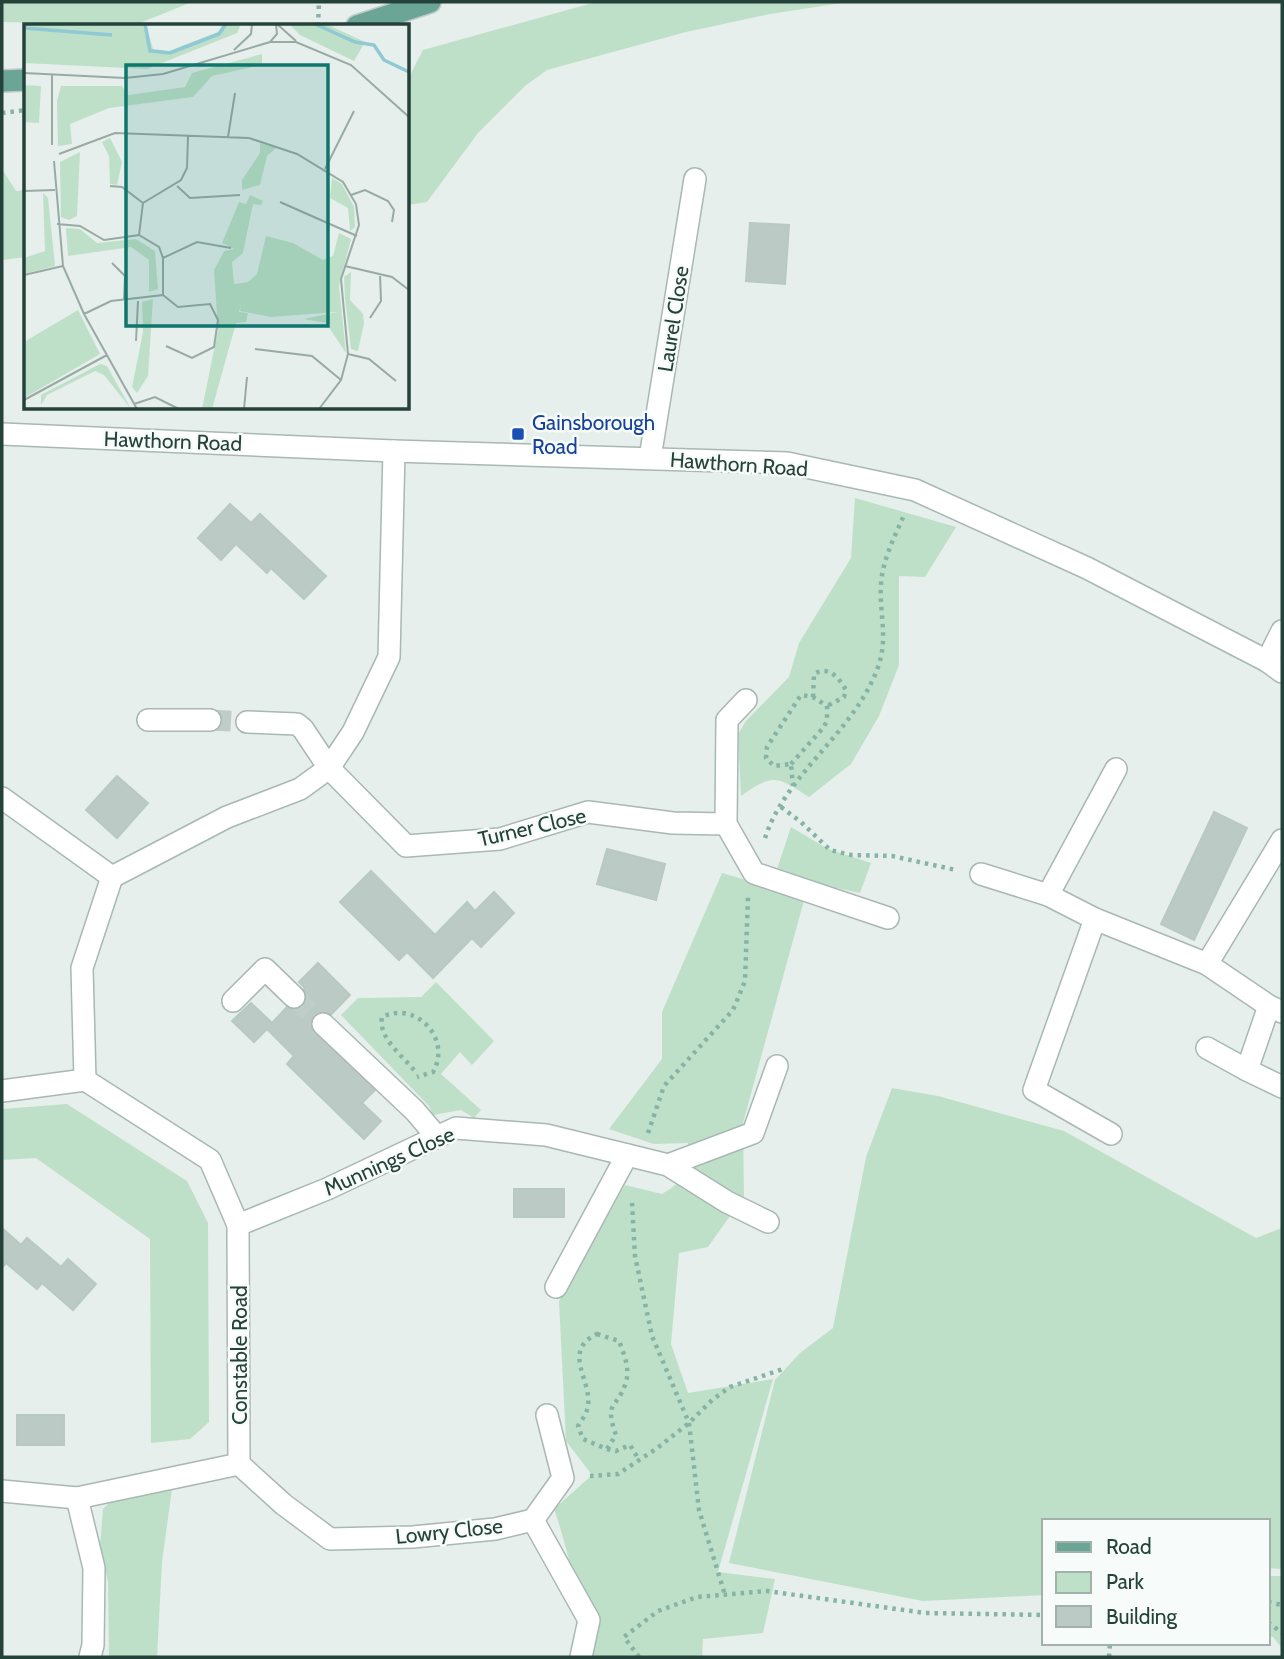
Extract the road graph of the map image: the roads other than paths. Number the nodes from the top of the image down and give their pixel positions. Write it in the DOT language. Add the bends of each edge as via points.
graph roads {
  1 [pos="430,2"];
  2 [pos="363,24"];
  3 [pos="24,80"];
  4 [pos="2,81"];
  5 [pos="695,179"];
  6 [pos="2,434"];
  7 [pos="394,451"];
  8 [pos="650,458"];
  9 [pos="1282,631"];
  10 [pos="1275,667"];
  11 [pos="746,700"];
  12 [pos="148,720"];
  13 [pos="210,720"];
  14 [pos="247,722"];
  15 [pos="329,768"];
  16 [pos="1116,769"];
  17 [pos="2,798"];
  18 [pos="726,824"];
  19 [pos="1282,840"];
  20 [pos="981,874"];
  21 [pos="112,877"];
  22 [pos="1048,895"];
  23 [pos="888,918"];
  24 [pos="1095,919"];
  25 [pos="1207,964"];
  26 [pos="294,997"];
  27 [pos="233,1001"];
  28 [pos="1276,1009"];
  29 [pos="323,1024"];
  30 [pos="1207,1048"];
  31 [pos="777,1066"];
  32 [pos="1247,1070"];
  33 [pos="85,1080"];
  34 [pos="1282,1087"];
  35 [pos="2,1091"];
  36 [pos="1111,1134"];
  37 [pos="437,1137"];
  38 [pos="634,1157"];
  39 [pos="668,1165"];
  40 [pos="768,1222"];
  41 [pos="238,1225"];
  42 [pos="556,1287"];
  43 [pos="547,1415"];
  44 [pos="239,1464"];
  45 [pos="2,1491"];
  46 [pos="77,1498"];
  47 [pos="533,1520"];
  48 [pos="90,1657"];
  49 [pos="581,1657"];
  1 -- 2 [label="main road"];
  3 -- 4 [label="main road"];
  5 -- 8 [label="street, Laurel Close"];
  6 -- 7 [label="street, Hawthorn Road"];
  7 -- 8 [label="street, Hawthorn Road"];
  7 -- 15 [label="street" via="389,657 353,732"];
  8 -- 10 [label="street, Hawthorn Road" via="787,463 915,490 1087,568"];
  9 -- 10 [label="street"];
  11 -- 18 [label="street" via="727,720"];
  12 -- 13 [label="street"];
  14 -- 15 [label="street, Turner Close" via="297,724"];
  15 -- 18 [label="street, Turner Close" via="406,846 500,839 588,812 673,823"];
  15 -- 21 [label="street" via="300,789 227,817"];
  16 -- 22 [label="street"];
  17 -- 21 [label="street"];
  18 -- 23 [label="street" via="754,873"];
  19 -- 25 [label="street"];
  20 -- 22 [label="street"];
  21 -- 33 [label="street" via="82,968"];
  22 -- 24 [label="street"];
  24 -- 25 [label="street"];
  24 -- 36 [label="street" via="1034,1090"];
  25 -- 28 [label="street"];
  26 -- 27 [label="street" via="265,969"];
  28 -- 32 [label="street"];
  29 -- 37 [label="street"];
  30 -- 32 [label="street"];
  31 -- 39 [label="street" via="753,1133"];
  32 -- 34 [label="street"];
  33 -- 35 [label="street"];
  33 -- 41 [label="street, Constable Road" via="210,1160"];
  37 -- 38 [label="street, Munnings Close" via="456,1128 546,1135"];
  37 -- 41 [label="street, Munnings Close"];
  38 -- 39 [label="street, Munnings Close"];
  38 -- 42 [label="street"];
  39 -- 40 [label="street, Munnings Close"];
  41 -- 44 [label="street, Constable Road"];
  43 -- 47 [label="street" via="563,1478"];
  44 -- 46 [label="street"];
  44 -- 47 [label="street, Lowry Close" via="330,1539 413,1537 495,1529"];
  45 -- 46 [label="street"];
  46 -- 48 [label="street" via="94,1567"];
  47 -- 49 [label="street, Lowry Close" via="589,1620"];
}
